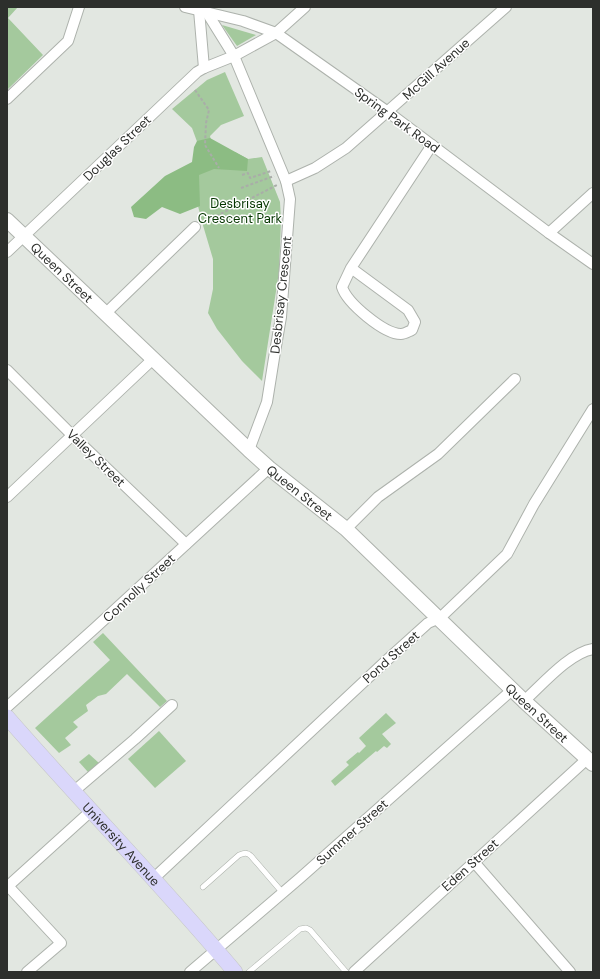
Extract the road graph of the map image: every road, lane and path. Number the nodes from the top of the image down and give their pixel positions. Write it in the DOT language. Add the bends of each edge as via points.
graph roads {
  1 [pos="79,7"];
  2 [pos="185,7"];
  3 [pos="305,7"];
  4 [pos="506,7"];
  5 [pos="203,11"];
  6 [pos="276,33"];
  7 [pos="234,56"];
  8 [pos="204,68"];
  9 [pos="195,90"];
  10 [pos="7,99"];
  11 [pos="388,112"];
  12 [pos="432,145"];
  13 [pos="219,168"];
  14 [pos="274,170"];
  15 [pos="242,175"];
  16 [pos="276,175"];
  17 [pos="282,182"];
  18 [pos="241,188"];
  19 [pos="593,193"];
  20 [pos="7,220"];
  21 [pos="195,227"];
  22 [pos="549,233"];
  23 [pos="24,236"];
  24 [pos="7,252"];
  25 [pos="593,264"];
  26 [pos="351,268"];
  27 [pos="105,314"];
  28 [pos="153,359"];
  29 [pos="7,370"];
  30 [pos="514,379"];
  31 [pos="593,409"];
  32 [pos="73,436"];
  33 [pos="249,450"];
  34 [pos="269,468"];
  35 [pos="7,497"];
  36 [pos="346,528"];
  37 [pos="186,544"];
  38 [pos="440,618"];
  39 [pos="593,650"];
  40 [pos="512,690"];
  41 [pos="524,701"];
  42 [pos="172,705"];
  43 [pos="7,707"];
  44 [pos="7,717"];
  45 [pos="590,761"];
  46 [pos="73,792"];
  47 [pos="91,811"];
  48 [pos="474,862"];
  49 [pos="153,879"];
  50 [pos="8,887"];
  51 [pos="203,887"];
  52 [pos="282,892"];
  53 [pos="215,949"];
  54 [pos="27,972"];
  55 [pos="190,972"];
  56 [pos="235,972"];
  57 [pos="249,972"];
  58 [pos="346,972"];
  59 [pos="354,972"];
  60 [pos="570,972"];
  1 -- 10 [label="street" via="68,41"];
  2 -- 5 [label="street, Spring Park Road"];
  3 -- 6 [label="street, Douglas Street"];
  4 -- 11 [label="street, McGill Avenue"];
  5 -- 6 [label="street, Spring Park Road"];
  5 -- 7 [label="street, Desbrisay Crescent"];
  5 -- 8 [label="street"];
  6 -- 7 [label="street, Douglas Street"];
  6 -- 11 [label="street, Spring Park Road"];
  7 -- 8 [label="street, Douglas Street"];
  7 -- 17 [label="street, Desbrisay Crescent"];
  8 -- 23 [label="street, Douglas Street"];
  9 -- 13 [label="path" via="208,110 205,145"];
  11 -- 12 [label="street, Spring Park Road"];
  11 -- 17 [label="street, McGill Avenue" via="339,154"];
  12 -- 22 [label="street, Spring Park Road"];
  12 -- 26 [label="street"];
  14 -- 15 [label="path" via="250,178 248,173"];
  16 -- 18 [label="path"];
  17 -- 21 [label="path"];
  17 -- 33 [label="street, Desbrisay Crescent" via="290,199 281,317 267,402"];
  19 -- 22 [label="street"];
  20 -- 23 [label="street, Queen Street"];
  21 -- 27 [label="street"];
  22 -- 25 [label="street, Spring Park Road"];
  23 -- 24 [label="street, Douglas Street"];
  23 -- 27 [label="street, Queen Street"];
  26 -- 26 [label="street" via="342,287 344,294 360,311 393,333 402,334 412,330 415,322 408,310"];
  27 -- 28 [label="street, Queen Street"];
  28 -- 32 [label="street"];
  28 -- 33 [label="street, Queen Street"];
  29 -- 32 [label="street, Valley Street"];
  30 -- 36 [label="street" via="438,454 378,497"];
  31 -- 38 [label="street, Pond Street" via="534,504 507,554"];
  32 -- 35 [label="street"];
  32 -- 37 [label="street, Valley Street"];
  33 -- 34 [label="street, Queen Street"];
  34 -- 36 [label="street, Queen Street"];
  34 -- 37 [label="street, Connolly Street"];
  36 -- 38 [label="street, Queen Street"];
  37 -- 43 [label="street, Connolly Street"];
  38 -- 40 [label="street, Queen Street"];
  38 -- 49 [label="street, Pond Street" via="428,623 387,660"];
  39 -- 41 [label="street" via="580,653 566,662"];
  40 -- 41 [label="street, Queen Street"];
  40 -- 52 [label="street, Summer Street"];
  41 -- 45 [label="street, Queen Street"];
  42 -- 46 [label="street"];
  44 -- 46 [label="main road, University Avenue"];
  45 -- 48 [label="street, Eden Street"];
  46 -- 47 [label="main road, University Avenue"];
  47 -- 49 [label="main road, University Avenue"];
  47 -- 50 [label="street"];
  48 -- 59 [label="street, Eden Street"];
  48 -- 60 [label="street"];
  49 -- 53 [label="main road, University Avenue"];
  50 -- 54 [label="street" via="61,943"];
  51 -- 52 [label="lane" via="239,855 245,853 251,856"];
  52 -- 53 [label="street, Summer Street"];
  53 -- 55 [label="street, Summer Street"];
  53 -- 56 [label="main road, University Avenue"];
  57 -- 58 [label="lane" via="304,928 310,930"];
}
